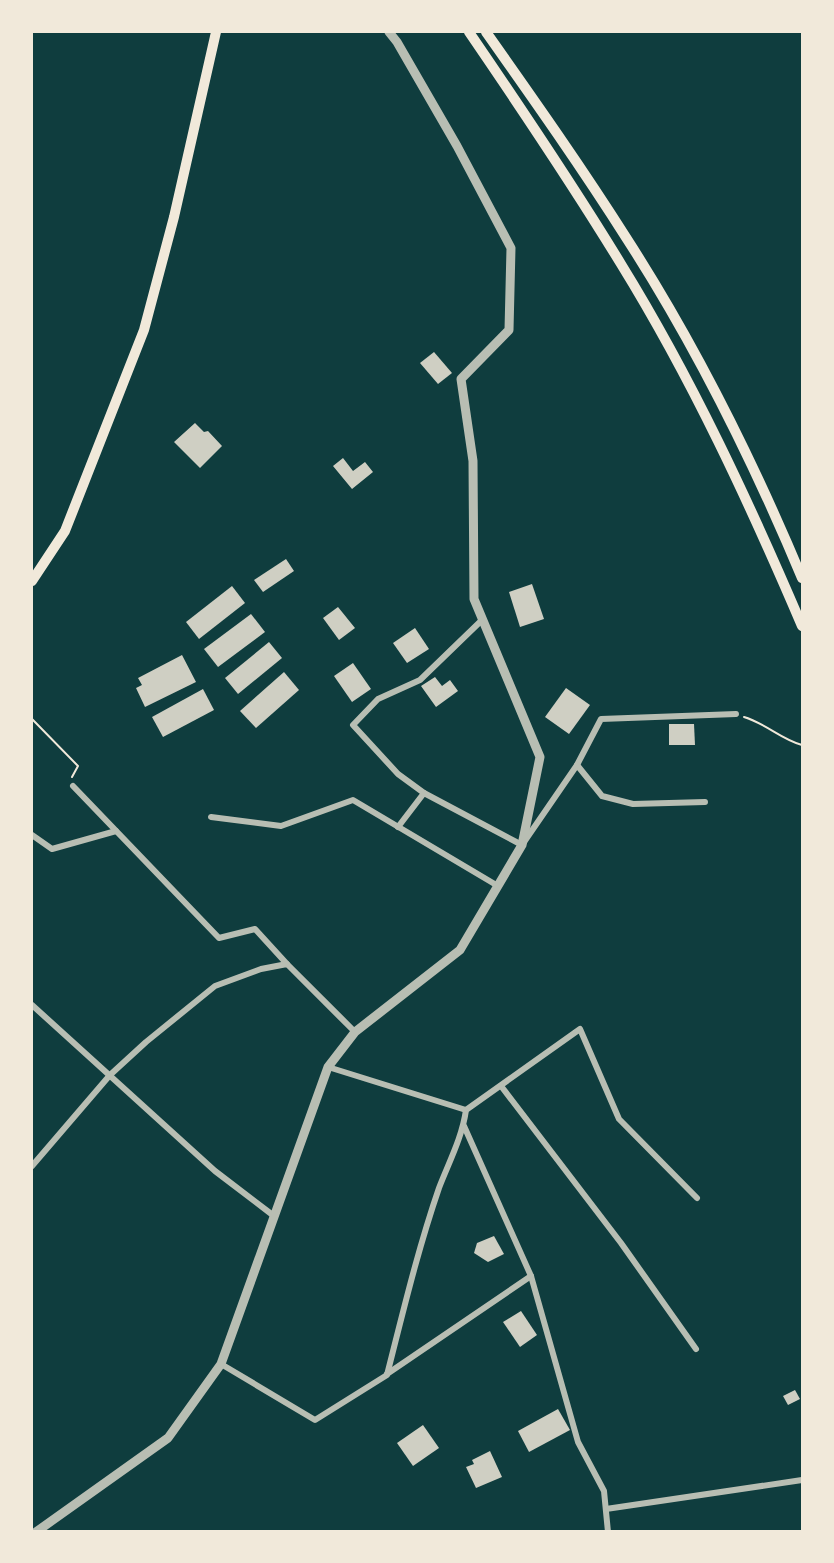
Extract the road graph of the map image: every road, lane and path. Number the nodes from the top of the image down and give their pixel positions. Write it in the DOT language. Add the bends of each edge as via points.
graph roads {
  1 [pos="216,32"];
  2 [pos="389,32"];
  3 [pos="469,32"];
  4 [pos="486,32"];
  5 [pos="802,578"];
  6 [pos="32,581"];
  7 [pos="482,620"];
  8 [pos="802,626"];
  9 [pos="736,714"];
  10 [pos="32,719"];
  11 [pos="802,744"];
  12 [pos="577,765"];
  13 [pos="73,786"];
  14 [pos="424,793"];
  15 [pos="705,802"];
  16 [pos="211,817"];
  17 [pos="398,827"];
  18 [pos="116,831"];
  19 [pos="32,835"];
  20 [pos="522,844"];
  21 [pos="498,886"];
  22 [pos="287,964"];
  23 [pos="32,1005"];
  24 [pos="355,1032"];
  25 [pos="328,1067"];
  26 [pos="110,1075"];
  27 [pos="501,1086"];
  28 [pos="466,1110"];
  29 [pos="464,1126"];
  30 [pos="32,1166"];
  31 [pos="697,1198"];
  32 [pos="274,1216"];
  33 [pos="531,1276"];
  34 [pos="696,1349"];
  35 [pos="221,1364"];
  36 [pos="387,1375"];
  37 [pos="802,1480"];
  38 [pos="606,1509"];
  39 [pos="36,1532"];
  40 [pos="608,1532"];
  1 -- 6 [label="main road" via="144,330 65,531"];
  2 -- 7 [label="street" via="457,146 511,249 509,330 461,379 473,461 474,599"];
  3 -- 8 [label="main road" via="616,255 673,354 764,536"];
  4 -- 5 [label="main road" via="622,231 676,320 732,424"];
  7 -- 14 [label="street" via="420,680 378,699 353,725 398,774"];
  7 -- 20 [label="street" via="540,757"];
  9 -- 11 [label="path"];
  9 -- 12 [label="street" via="601,719"];
  10 -- 13 [label="path" via="78,766"];
  12 -- 15 [label="street" via="602,796 633,804"];
  12 -- 20 [label="street"];
  13 -- 18 [label="street"];
  14 -- 17 [label="street"];
  14 -- 20 [label="street"];
  16 -- 17 [label="street" via="281,826 353,800"];
  17 -- 21 [label="street"];
  18 -- 19 [label="street" via="52,849"];
  18 -- 22 [label="street" via="219,938 255,929"];
  20 -- 21 [label="street"];
  21 -- 24 [label="street" via="460,950"];
  22 -- 24 [label="street"];
  22 -- 26 [label="street" via="215,986"];
  23 -- 26 [label="street"];
  24 -- 25 [label="street"];
  25 -- 28 [label="street"];
  25 -- 32 [label="street"];
  26 -- 30 [label="street"];
  26 -- 32 [label="street" via="215,1171"];
  27 -- 28 [label="street"];
  27 -- 31 [label="street" via="580,1029 620,1119"];
  27 -- 34 [label="street"];
  28 -- 29 [label="street"];
  29 -- 33 [label="street"];
  29 -- 36 [label="street" via="439,1189"];
  32 -- 35 [label="street"];
  33 -- 36 [label="street"];
  33 -- 38 [label="street" via="578,1442 604,1491"];
  35 -- 36 [label="street" via="315,1420"];
  35 -- 39 [label="street" via="168,1438"];
  37 -- 38 [label="street"];
  38 -- 40 [label="street"];
}
